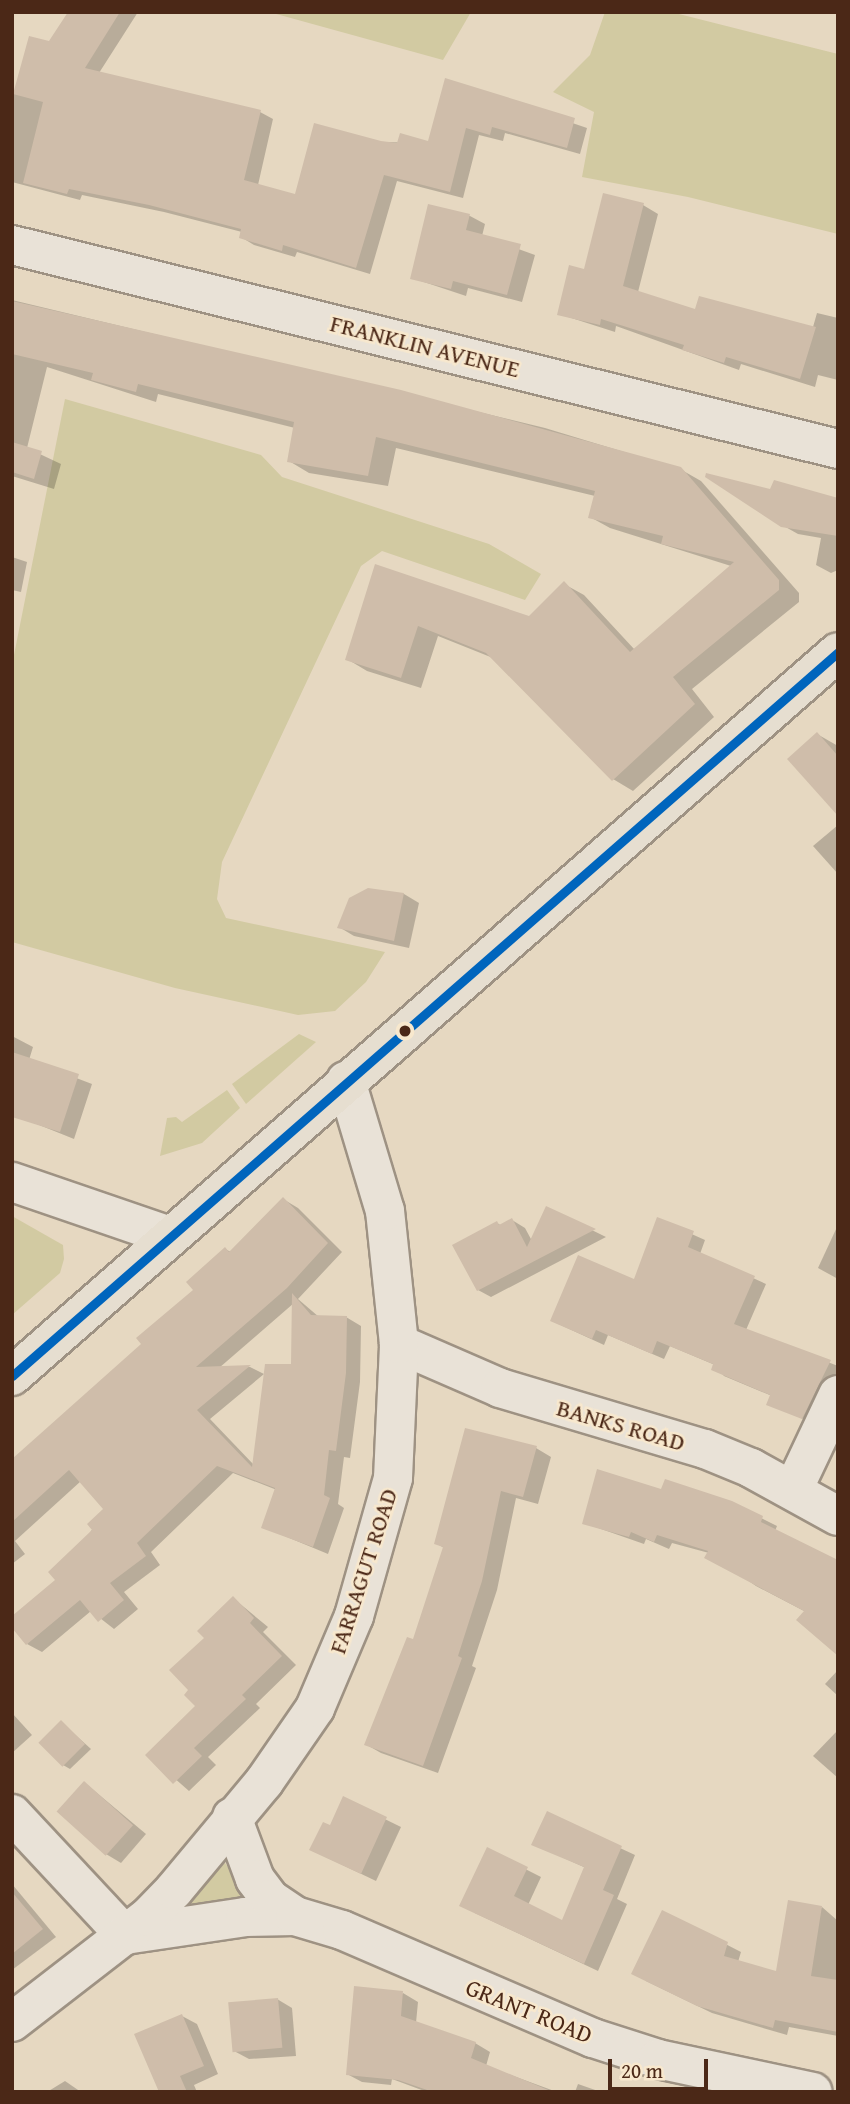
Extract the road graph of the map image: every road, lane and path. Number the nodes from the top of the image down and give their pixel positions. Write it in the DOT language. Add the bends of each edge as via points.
graph roads {
  1 [pos="12,245"];
  2 [pos="838,449"];
  3 [pos="838,652"];
  4 [pos="346,1081"];
  5 [pos="12,1182"];
  6 [pos="170,1236"];
  7 [pos="399,1344"];
  8 [pos="12,1376"];
  9 [pos="838,1395"];
  10 [pos="793,1490"];
  11 [pos="838,1516"];
  12 [pos="12,1814"];
  13 [pos="232,1817"];
  14 [pos="295,1916"];
  15 [pos="125,1935"];
  16 [pos="12,2022"];
  17 [pos="813,2092"];
  1 -- 2 [label="street, FRANKLIN AVENUE"];
  3 -- 4 [label="highway"];
  4 -- 6 [label="highway"];
  4 -- 7 [label="street, FARRAGUT ROAD" via="385,1211"];
  5 -- 6 [label="street"];
  6 -- 8 [label="highway"];
  7 -- 10 [label="street, BANKS ROAD" via="499,1388 705,1449"];
  7 -- 13 [label="street, FARRAGUT ROAD" via="393,1478 354,1616 315,1709 264,1782"];
  9 -- 10 [label="street"];
  10 -- 11 [label="street, BANKS ROAD"];
  12 -- 15 [label="street"];
  13 -- 14 [label="street, GRANT ROAD" via="256,1879 270,1899"];
  13 -- 15 [label="street, FARRAGUT ROAD" via="174,1890"];
  14 -- 15 [label="street, GRANT ROAD" via="245,1917"];
  14 -- 17 [label="street, GRANT ROAD" via="353,1935 593,2038 669,2061"];
  15 -- 16 [label="street, FARRAGUT ROAD"];
}
